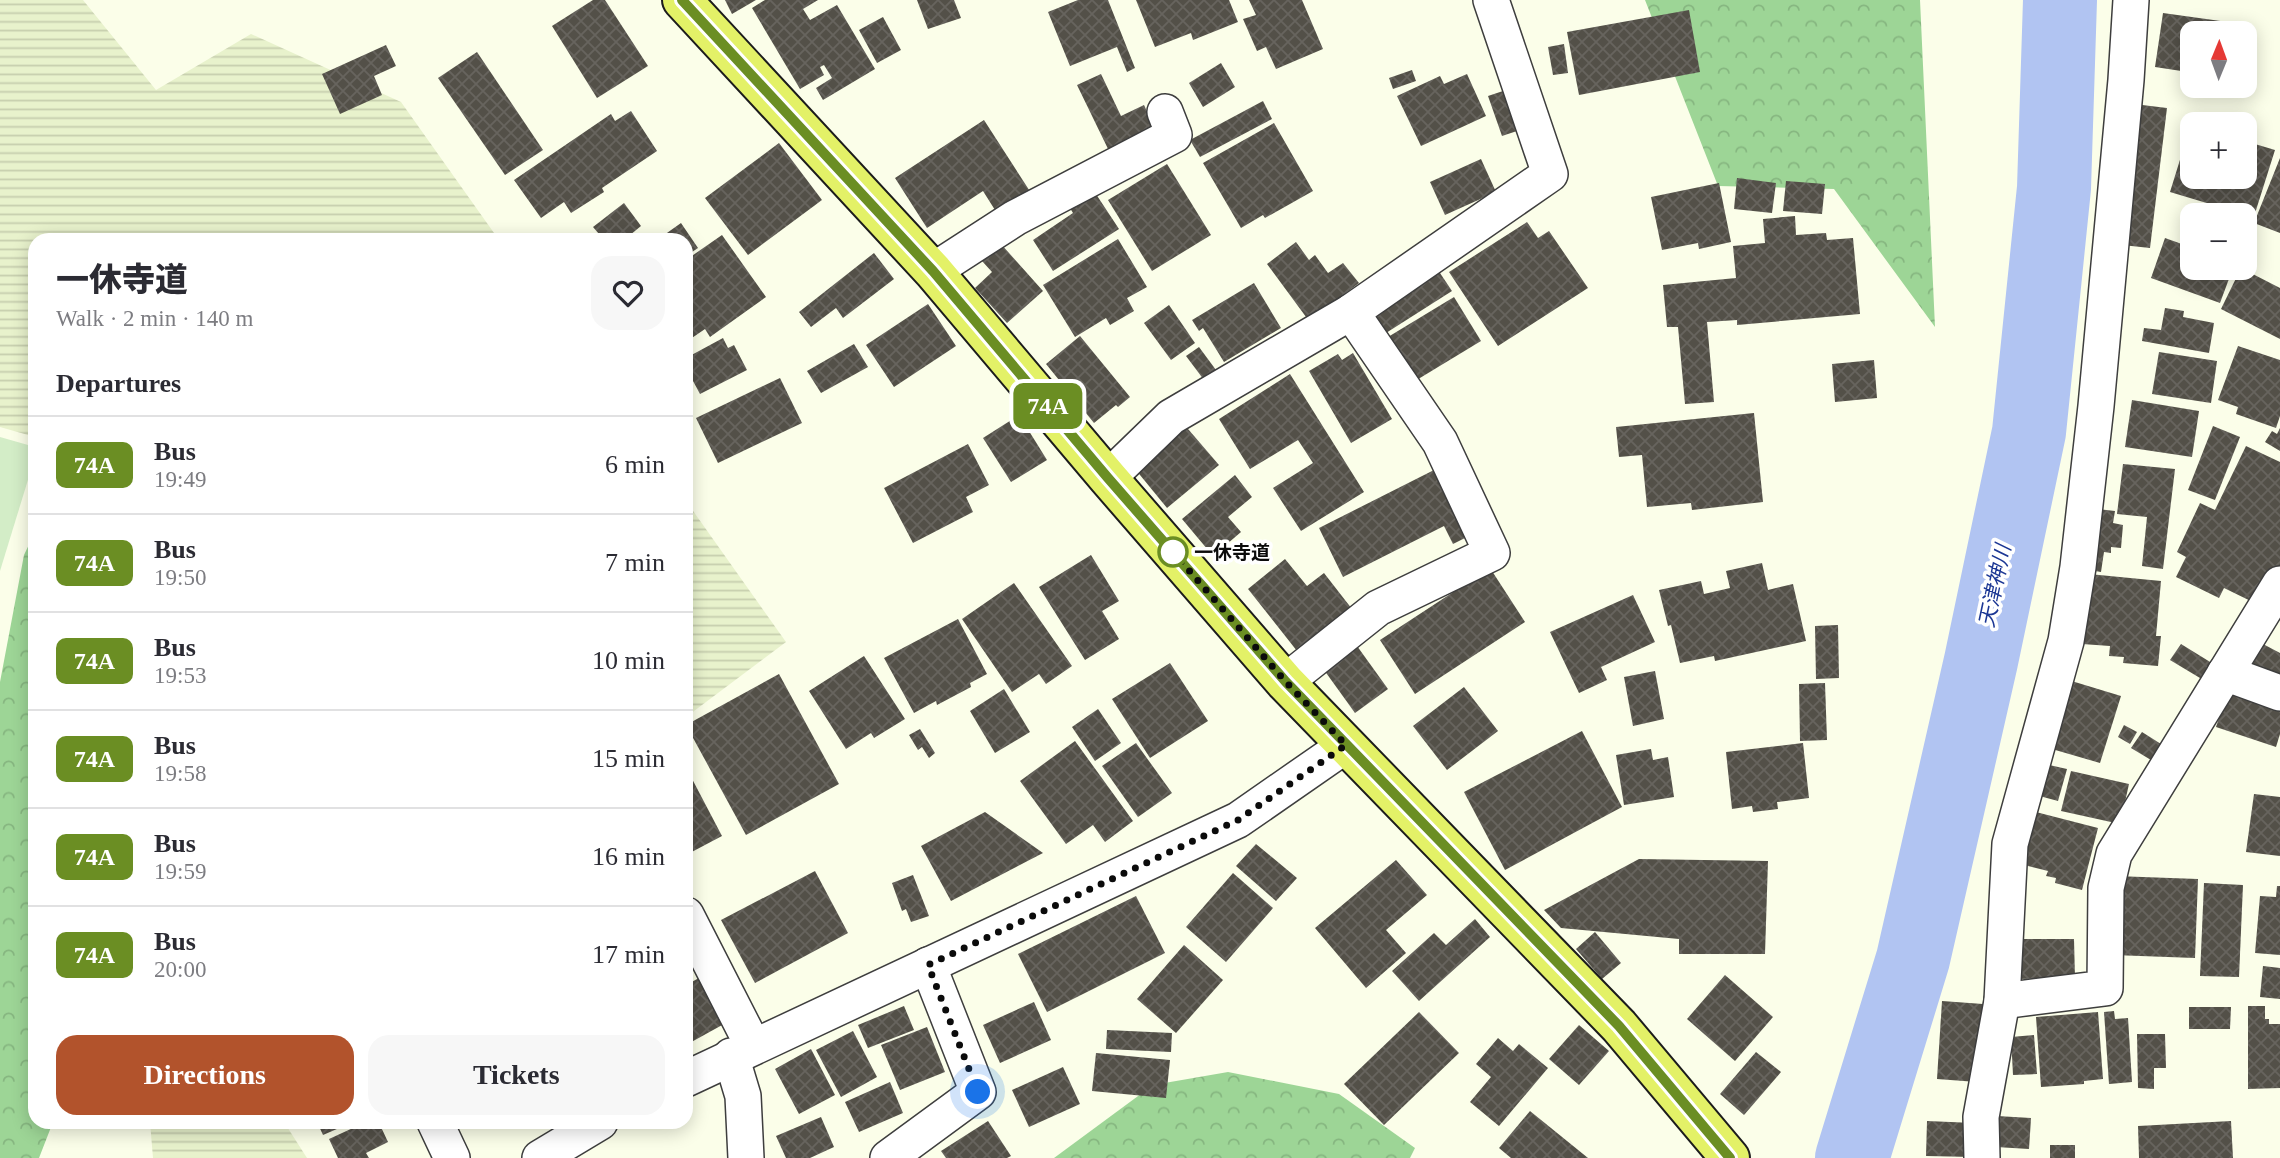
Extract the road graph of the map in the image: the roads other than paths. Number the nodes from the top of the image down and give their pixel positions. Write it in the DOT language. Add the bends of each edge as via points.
graph roads {
  1 [pos="682,0"];
  2 [pos="1492,0"];
  3 [pos="2131,0"];
  4 [pos="1165,112"];
  5 [pos="933,271"];
  6 [pos="1351,313"];
  7 [pos="1108,478"];
  8 [pos="2280,584"];
  9 [pos="2225,673"];
  10 [pos="1286,682"];
  11 [pos="2280,693"];
  12 [pos="1346,745"];
  13 [pos="693,932"];
  14 [pos="928,965"];
  15 [pos="2002,1001"];
  16 [pos="742,1051"];
  17 [pos="693,1076"];
  18 [pos="438,1129"];
  19 [pos="588,1129"];
  20 [pos="452,1158"];
  21 [pos="540,1158"];
  22 [pos="746,1158"];
  23 [pos="888,1158"];
  24 [pos="1730,1158"];
  25 [pos="1982,1158"];
  1 -- 5 [label="main road"];
  2 -- 6 [label="street" via="1550,174"];
  3 -- 15 [label="street" via="2078,566 2066,641 2010,844"];
  4 -- 5 [label="street" via="1174,135 1015,218"];
  5 -- 7 [label="main road"];
  6 -- 7 [label="street" via="1171,417"];
  6 -- 10 [label="street" via="1440,442 1492,553 1378,608"];
  7 -- 10 [label="main road"];
  8 -- 9 [label="street"];
  9 -- 11 [label="street"];
  9 -- 15 [label="street" via="2114,854 2106,888 2105,988"];
  10 -- 12 [label="main road"];
  12 -- 14 [label="street" via="1238,820"];
  12 -- 24 [label="main road" via="1619,1026"];
  13 -- 16 [label="street"];
  14 -- 16 [label="street"];
  14 -- 23 [label="street" via="978,1092"];
  15 -- 25 [label="street" via="1981,1117"];
  16 -- 17 [label="street"];
  16 -- 22 [label="street"];
  18 -- 20 [label="street"];
  19 -- 21 [label="street"];
}
